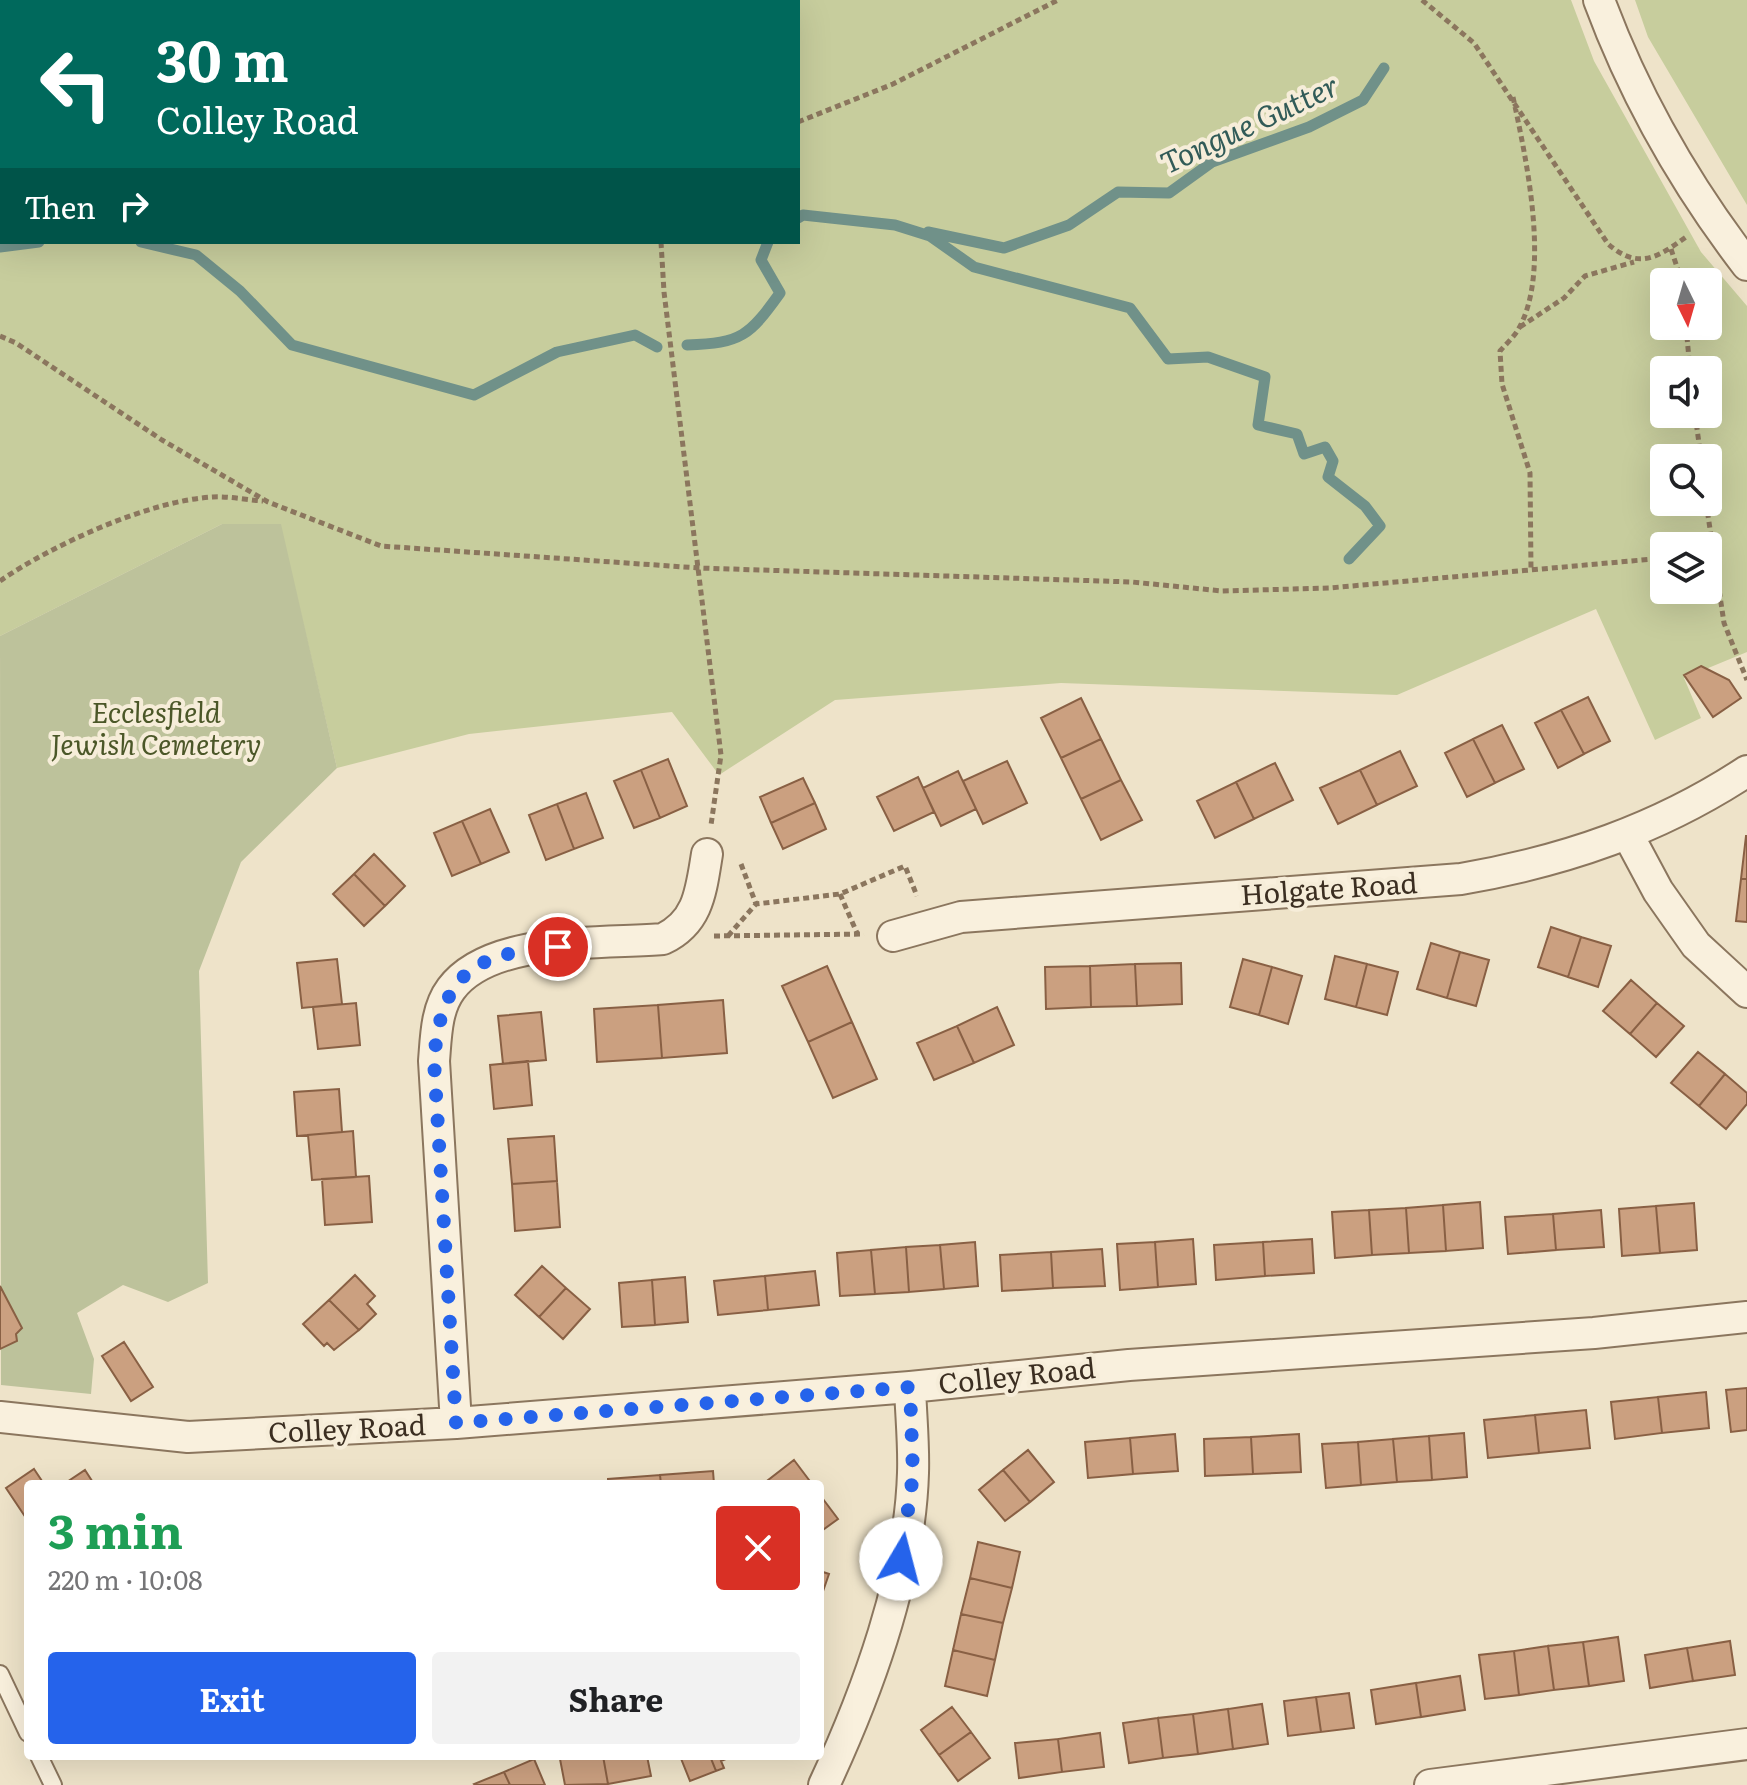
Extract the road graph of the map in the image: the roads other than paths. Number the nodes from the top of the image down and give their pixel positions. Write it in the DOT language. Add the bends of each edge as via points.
graph roads {
  1 [pos="1599,0"];
  2 [pos="1747,265"];
  3 [pos="1747,771"];
  4 [pos="1628,835"];
  5 [pos="707,854"];
  6 [pos="893,936"];
  7 [pos="1747,992"];
  8 [pos="1747,1317"];
  9 [pos="910,1387"];
  10 [pos="0,1417"];
  11 [pos="456,1423"];
  12 [pos="0,1674"];
  13 [pos="24,1723"];
  14 [pos="1747,1744"];
  15 [pos="41,1760"];
  16 [pos="53,1785"];
  17 [pos="824,1785"];
  18 [pos="1430,1785"];
  1 -- 2 [label="street" via="1622,63 1654,125"];
  3 -- 4 [label="street, Holgate Road"];
  4 -- 6 [label="street, Holgate Road" via="1519,869 1461,879 961,917"];
  4 -- 7 [label="street" via="1696,945"];
  5 -- 11 [label="street" via="696,906 683,930 663,939 499,956 450,989 438,1019 434,1061"];
  8 -- 9 [label="street, Colley Road"];
  9 -- 11 [label="street, Colley Road"];
  9 -- 17 [label="street" via="913,1475 901,1559 852,1724"];
  10 -- 11 [label="street, Colley Road" via="188,1437"];
  12 -- 13 [label="lane"];
  14 -- 18 [label="street"];
  15 -- 16 [label="lane"];
}
